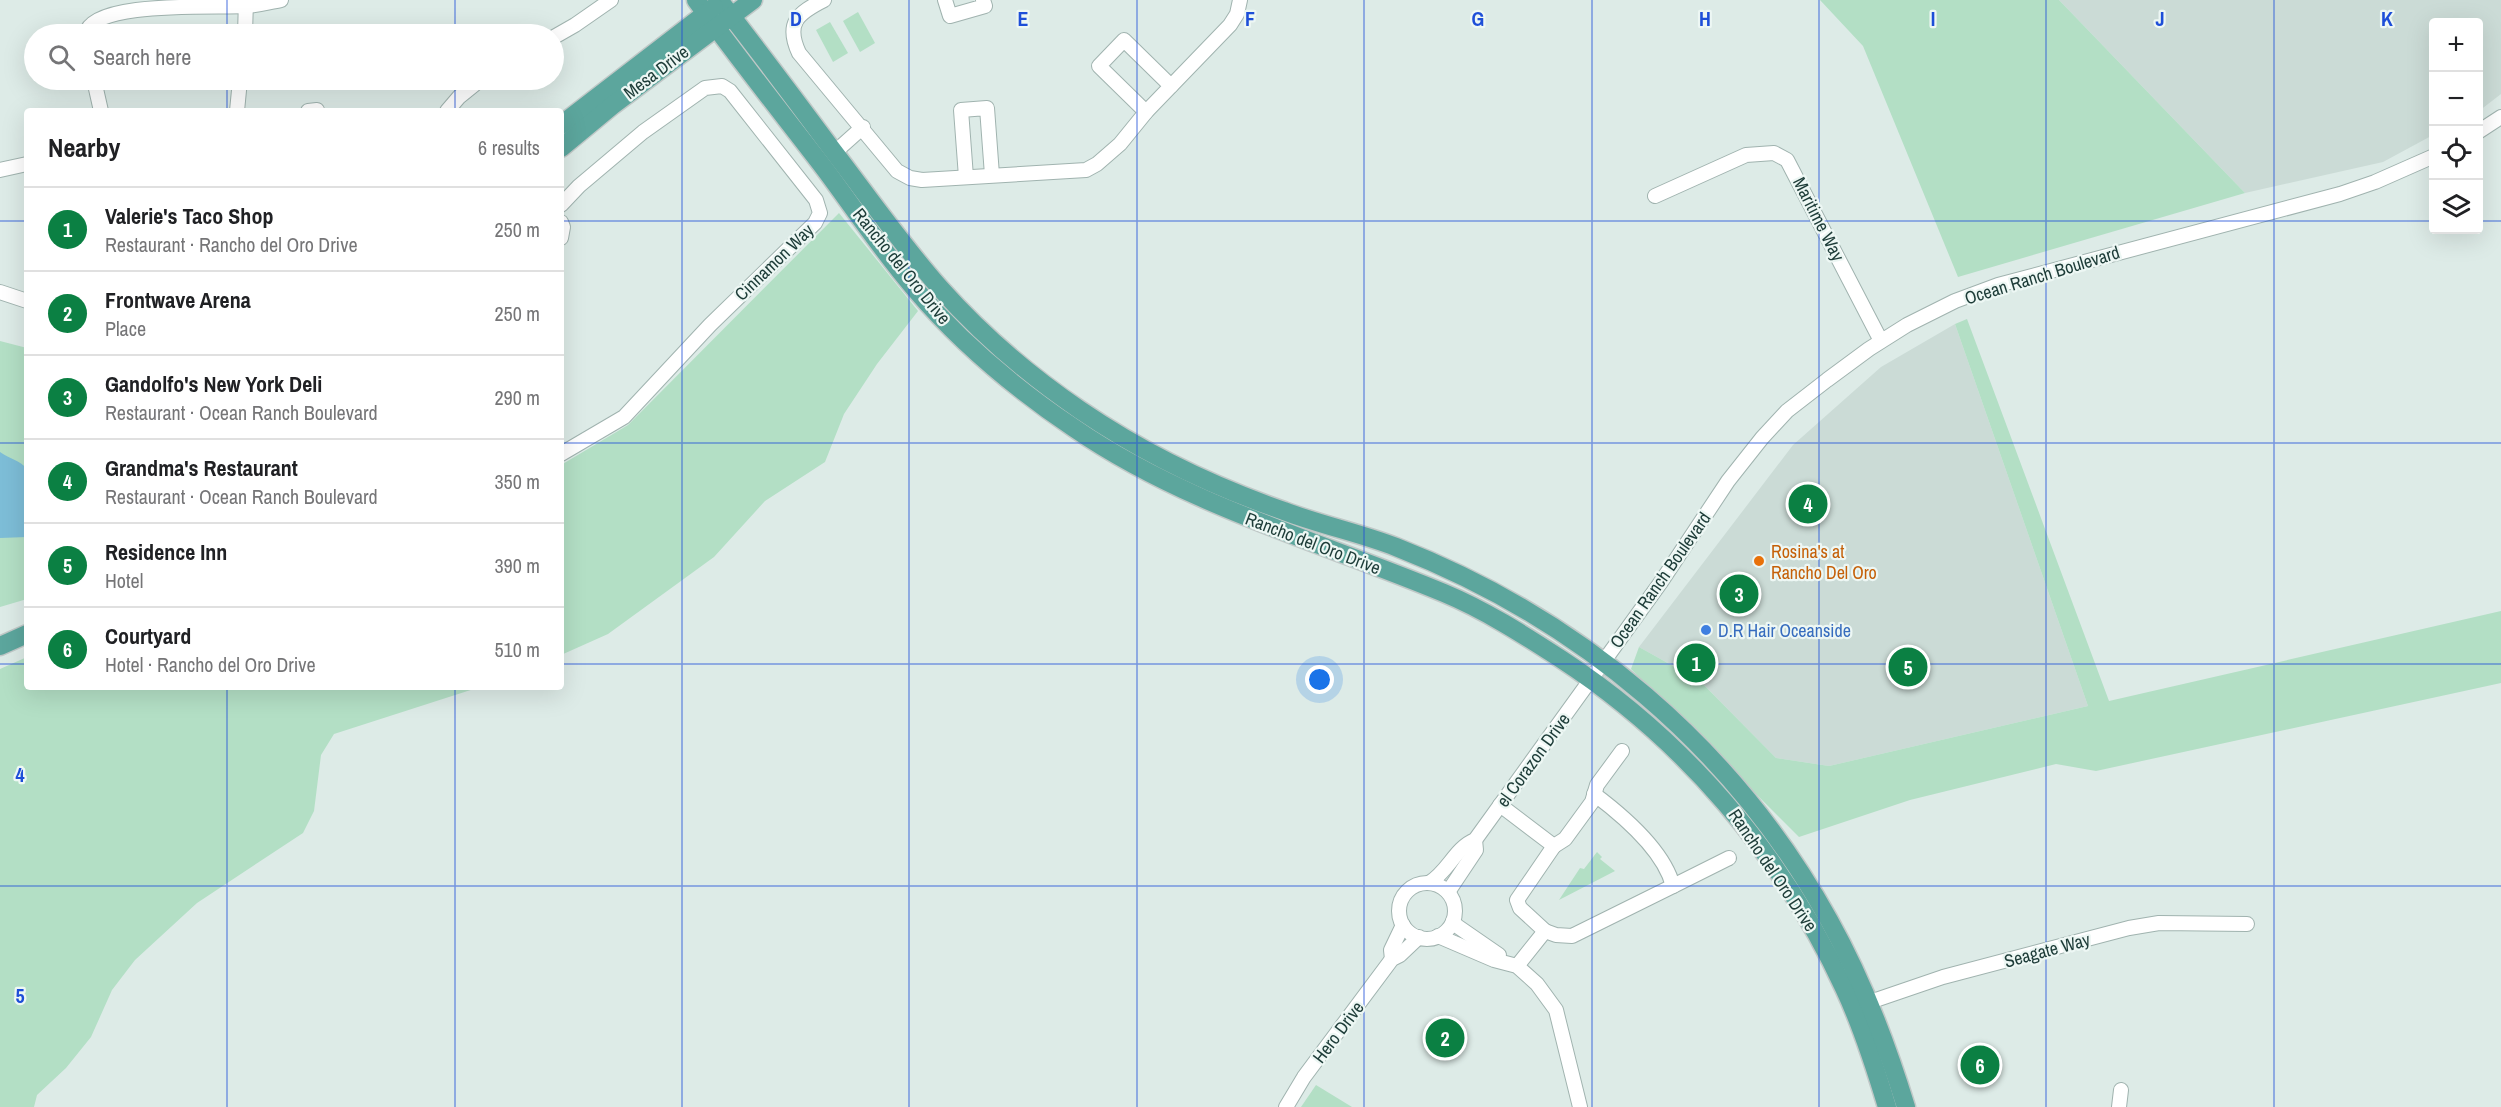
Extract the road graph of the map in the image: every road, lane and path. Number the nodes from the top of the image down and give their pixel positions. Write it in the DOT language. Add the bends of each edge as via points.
graph roads {
  1 [pos="281,0"];
  2 [pos="612,0"];
  3 [pos="753,0"];
  4 [pos="824,0"];
  5 [pos="945,0"];
  6 [pos="983,0"];
  7 [pos="1240,0"];
  8 [pos="246,3"];
  9 [pos="723,4"];
  10 [pos="705,13"];
  11 [pos="90,24"];
  12 [pos="245,24"];
  13 [pos="564,31"];
  14 [pos="1171,86"];
  15 [pos="96,90"];
  16 [pos="239,90"];
  17 [pos="467,90"];
  18 [pos="100,108"];
  19 [pos="237,108"];
  20 [pos="449,108"];
  21 [pos="1146,112"];
  22 [pos="2501,117"];
  23 [pos="564,123"];
  24 [pos="863,127"];
  25 [pos="2483,129"];
  26 [pos="794,130"];
  27 [pos="564,145"];
  28 [pos="835,152"];
  29 [pos="2429,158"];
  30 [pos="24,165"];
  31 [pos="822,166"];
  32 [pos="0,170"];
  33 [pos="992,175"];
  34 [pos="966,177"];
  35 [pos="1655,196"];
  36 [pos="564,202"];
  37 [pos="877,208"];
  38 [pos="0,291"];
  39 [pos="24,300"];
  40 [pos="1881,341"];
  41 [pos="564,452"];
  42 [pos="24,635"];
  43 [pos="0,646"];
  44 [pos="1604,661"];
  45 [pos="1590,680"];
  46 [pos="1622,751"];
  47 [pos="1594,794"];
  48 [pos="1500,805"];
  49 [pos="1475,840"];
  50 [pos="1554,846"];
  51 [pos="1729,858"];
  52 [pos="1429,883"];
  53 [pos="1672,886"];
  54 [pos="1448,892"];
  55 [pos="1453,921"];
  56 [pos="2247,924"];
  57 [pos="1403,925"];
  58 [pos="1545,931"];
  59 [pos="1438,936"];
  60 [pos="1419,937"];
  61 [pos="1392,959"];
  62 [pos="1512,965"];
  63 [pos="1861,1005"];
  64 [pos="2121,1090"];
  65 [pos="1286,1107"];
  66 [pos="1580,1107"];
  67 [pos="1887,1107"];
  68 [pos="1906,1107"];
  69 [pos="2119,1107"];
  1 -- 8 [label="street"];
  2 -- 13 [label="street"];
  3 -- 9 [label="main road, Mesa Drive"];
  4 -- 24 [label="street" via="798,16 794,41"];
  5 -- 6 [label="street" via="950,16 985,6"];
  7 -- 14 [label="street" via="1230,25"];
  8 -- 11 [label="street" via="159,3 122,9"];
  8 -- 12 [label="street"];
  9 -- 10 [label="main road, Mesa Drive"];
  9 -- 28 [label="main road, Rancho del Oro Drive"];
  10 -- 23 [label="main road, Mesa Drive"];
  10 -- 26 [label="main road, Rancho del Oro Drive"];
  10 -- 27 [label="main road, Mesa Drive"];
  14 -- 21 [label="street"];
  14 -- 21 [label="street" via="1124,40 1099,66"];
  15 -- 18 [label="street"];
  16 -- 19 [label="street"];
  17 -- 20 [label="street"];
  21 -- 33 [label="street" via="1120,144 1086,170"];
  22 -- 25 [label="street"];
  24 -- 28 [label="street"];
  24 -- 34 [label="street" via="897,171 910,178"];
  26 -- 28 [label="main road" via="820,150"];
  26 -- 31 [label="main road, Rancho del Oro Drive"];
  28 -- 37 [label="main road, Rancho del Oro Drive"];
  29 -- 40 [label="street, Ocean Ranch Boulevard" via="2340,194 1998,285 1932,312"];
  30 -- 32 [label="street"];
  31 -- 37 [label="main road" via="832,165"];
  31 -- 45 [label="main road, Rancho del Oro Drive" via="910,283 961,338 1026,394 1072,427 1187,492 1466,603 1541,646"];
  33 -- 34 [label="street"];
  33 -- 34 [label="street" via="987,108 961,110"];
  35 -- 40 [label="street, Maritime Way" via="1746,155 1773,153 1787,160"];
  36 -- 41 [label="street, Cinnamon Way" via="643,132 705,88 723,86 816,200 820,213 815,223 710,325 624,417"];
  37 -- 44 [label="main road, Rancho del Oro Drive" via="967,316 1034,375 1112,431 1175,466 1242,496 1392,546 1461,575 1547,621"];
  38 -- 39 [label="street"];
  40 -- 44 [label="street, Ocean Ranch Boulevard" via="1788,411 1762,438"];
  42 -- 43 [label="main road"];
  44 -- 45 [label="street, Ocean Ranch Boulevard"];
  44 -- 63 [label="main road, Rancho del Oro Drive" via="1682,728 1758,813 1830,921"];
  45 -- 48 [label="street, el Corazon Drive"];
  45 -- 63 [label="main road, Rancho del Oro Drive" via="1663,738 1737,815 1797,901 1843,985"];
  46 -- 47 [label="street"];
  47 -- 50 [label="street" via="1565,839"];
  47 -- 53 [label="street" via="1618,812 1665,864"];
  48 -- 49 [label="street, el Corazon Drive"];
  48 -- 50 [label="street"];
  49 -- 52 [label="street, el Corazon Drive" via="1466,843"];
  49 -- 54 [label="street, el Corazon Drive" via="1476,850"];
  50 -- 58 [label="street" via="1517,900 1520,908"];
  51 -- 53 [label="street"];
  52 -- 54 [label="street"];
  52 -- 57 [label="street" via="1413,887 1403,898"];
  53 -- 58 [label="street" via="1572,936"];
  54 -- 55 [label="street" via="1455,906"];
  55 -- 59 [label="street"];
  55 -- 62 [label="street"];
  56 -- 63 [label="street, Seagate Way" via="2159,922 1942,977"];
  57 -- 60 [label="street"];
  57 -- 61 [label="street, Hero Drive" via="1391,950"];
  58 -- 62 [label="street"];
  59 -- 60 [label="street"];
  59 -- 62 [label="street"];
  60 -- 61 [label="street, Hero Drive"];
  61 -- 65 [label="street, Hero Drive"];
  62 -- 66 [label="street" via="1537,984 1556,1010"];
  63 -- 67 [label="main road, Rancho del Oro Drive"];
  63 -- 68 [label="main road, Rancho del Oro Drive" via="1890,1056"];
  64 -- 69 [label="street"];
}
